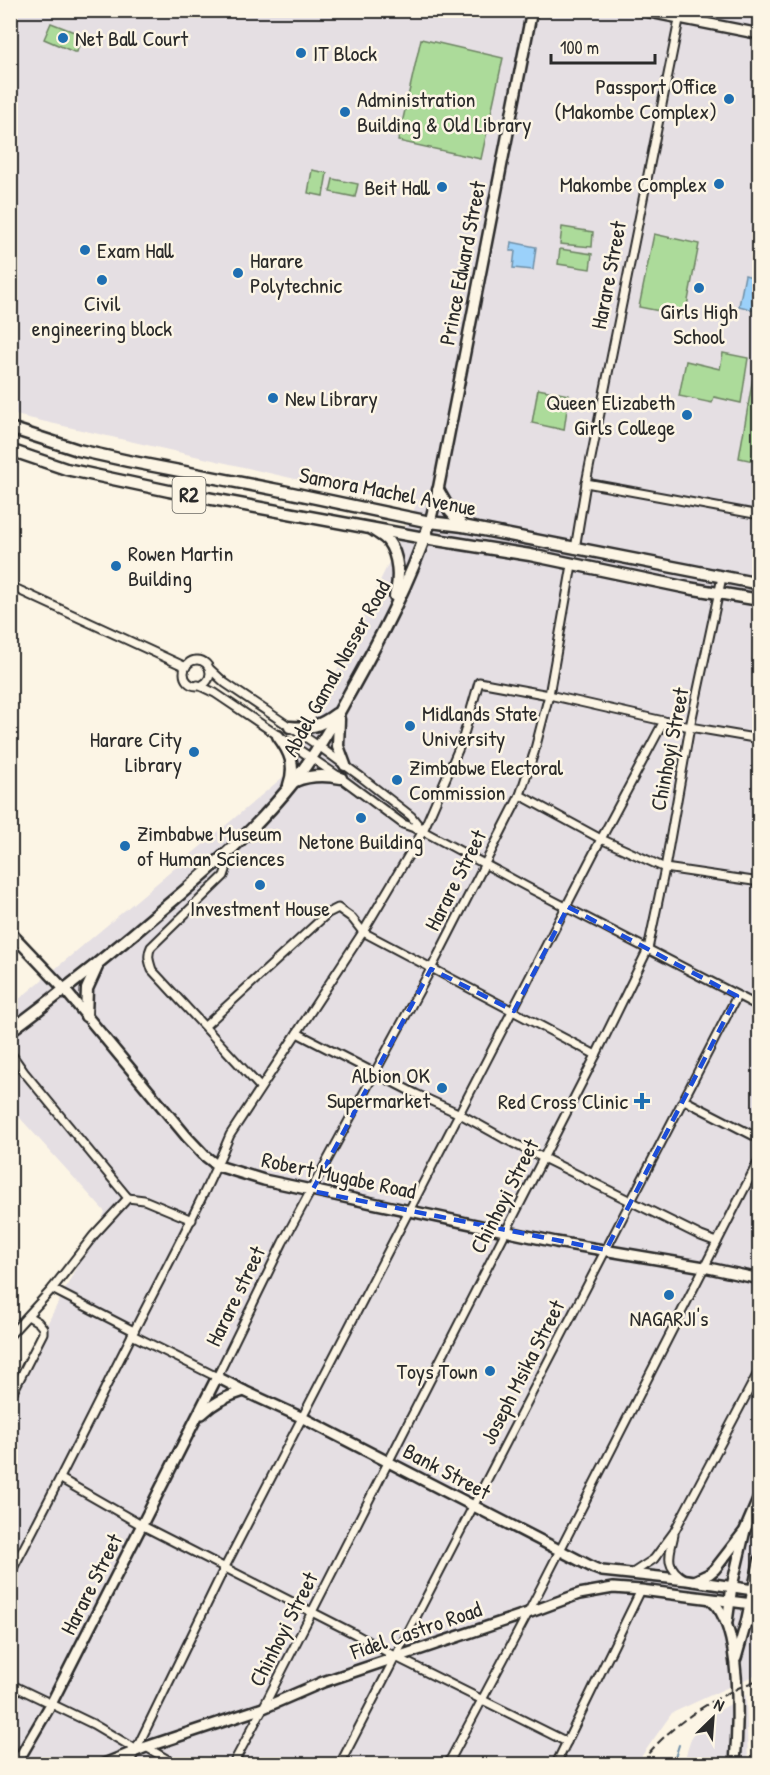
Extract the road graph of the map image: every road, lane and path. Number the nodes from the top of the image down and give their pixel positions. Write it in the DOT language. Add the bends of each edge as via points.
graph roads {
  1 [pos="532,10"];
  2 [pos="639,10"];
  3 [pos="681,14"];
  4 [pos="759,34"];
  5 [pos="10,428"];
  6 [pos="10,450"];
  7 [pos="586,483"];
  8 [pos="438,490"];
  9 [pos="759,515"];
  10 [pos="430,522"];
  11 [pos="463,526"];
  12 [pos="370,527"];
  13 [pos="424,538"];
  14 [pos="575,549"];
  15 [pos="572,565"];
  16 [pos="722,577"];
  17 [pos="759,584"];
  18 [pos="10,586"];
  19 [pos="718,593"];
  20 [pos="759,600"];
  21 [pos="392,612"];
  22 [pos="186,667"];
  23 [pos="211,670"];
  24 [pos="198,686"];
  25 [pos="549,695"];
  26 [pos="759,709"];
  27 [pos="339,712"];
  28 [pos="664,721"];
  29 [pos="290,727"];
  30 [pos="690,727"];
  31 [pos="278,736"];
  32 [pos="757,739"];
  33 [pos="320,747"];
  34 [pos="312,759"];
  35 [pos="345,765"];
  36 [pos="341,778"];
  37 [pos="295,781"];
  38 [pos="286,791"];
  39 [pos="520,795"];
  40 [pos="423,831"];
  41 [pos="601,839"];
  42 [pos="223,857"];
  43 [pos="485,864"];
  44 [pos="665,868"];
  45 [pos="759,882"];
  46 [pos="568,907"];
  47 [pos="10,932"];
  48 [pos="363,932"];
  49 [pos="648,949"];
  50 [pos="98,964"];
  51 [pos="431,969"];
  52 [pos="65,990"];
  53 [pos="737,996"];
  54 [pos="759,1007"];
  55 [pos="514,1011"];
  56 [pos="86,1016"];
  57 [pos="205,1026"];
  58 [pos="10,1031"];
  59 [pos="297,1033"];
  60 [pos="10,1052"];
  61 [pos="596,1055"];
  62 [pos="374,1073"];
  63 [pos="260,1087"];
  64 [pos="684,1100"];
  65 [pos="459,1114"];
  66 [pos="759,1139"];
  67 [pos="544,1158"];
  68 [pos="759,1158"];
  69 [pos="218,1166"];
  70 [pos="312,1191"];
  71 [pos="128,1198"];
  72 [pos="630,1200"];
  73 [pos="409,1210"];
  74 [pos="192,1220"];
  75 [pos="506,1231"];
  76 [pos="717,1242"];
  77 [pos="606,1250"];
  78 [pos="704,1267"];
  79 [pos="759,1279"];
  80 [pos="52,1289"];
  81 [pos="28,1316"];
  82 [pos="134,1333"];
  83 [pos="10,1335"];
  84 [pos="759,1369"];
  85 [pos="218,1377"];
  86 [pos="244,1391"];
  87 [pos="10,1398"];
  88 [pos="303,1418"];
  89 [pos="196,1419"];
  90 [pos="389,1463"];
  91 [pos="61,1479"];
  92 [pos="759,1495"];
  93 [pos="473,1507"];
  94 [pos="143,1526"];
  95 [pos="745,1530"];
  96 [pos="674,1532"];
  97 [pos="559,1551"];
  98 [pos="759,1558"];
  99 [pos="225,1567"];
  100 [pos="10,1574"];
  101 [pos="631,1574"];
  102 [pos="691,1581"];
  103 [pos="732,1586"];
  104 [pos="641,1590"];
  105 [pos="756,1590"];
  106 [pos="709,1598"];
  107 [pos="729,1601"];
  108 [pos="755,1604"];
  109 [pos="312,1612"];
  110 [pos="528,1613"];
  111 [pos="759,1614"];
  112 [pos="746,1623"];
  113 [pos="727,1624"];
  114 [pos="396,1657"];
  115 [pos="735,1660"];
  116 [pos="10,1684"];
  117 [pos="482,1700"];
  118 [pos="51,1704"];
  119 [pos="263,1708"];
  120 [pos="567,1742"];
  121 [pos="142,1749"];
  122 [pos="16,1764"];
  123 [pos="104,1764"];
  124 [pos="129,1764"];
  125 [pos="176,1764"];
  126 [pos="232,1764"];
  127 [pos="340,1764"];
  128 [pos="448,1764"];
  129 [pos="556,1764"];
  130 [pos="735,1764"];
  1 -- 8 [label="main road, Prince Edward Street"];
  2 -- 3 [label="main road"];
  3 -- 4 [label="main road"];
  3 -- 7 [label="street, Harare Street"];
  5 -- 10 [label="highway, Samora Machel Avenue / R2" via="78,450"];
  6 -- 12 [label="highway, Samora Machel Avenue / R2" via="107,479"];
  7 -- 9 [label="street"];
  7 -- 14 [label="street, Harare Street"];
  8 -- 10 [label="main road, Prince Edward Street"];
  8 -- 11 [label="highway"];
  10 -- 11 [label="highway, Samora Machel Avenue / R2"];
  10 -- 13 [label="highway, Abdel Gamal Nasser Road"];
  11 -- 14 [label="highway, Samora Machel Avenue / R2"];
  12 -- 13 [label="highway, Samora Machel Avenue / R2"];
  12 -- 21 [label="highway" via="387,540 396,555 398,587"];
  13 -- 15 [label="highway, Samora Machel Avenue / R2"];
  13 -- 21 [label="highway, Abdel Gamal Nasser Road"];
  14 -- 16 [label="highway, Samora Machel Avenue / R2"];
  15 -- 19 [label="highway, Samora Machel Avenue / R2"];
  15 -- 25 [label="street, Harare Street"];
  16 -- 17 [label="highway, Samora Machel Avenue / R2"];
  16 -- 19 [label="street, Chinhoyi Street"];
  18 -- 22 [label="street"];
  19 -- 20 [label="highway, Samora Machel Avenue / R2"];
  19 -- 30 [label="street, Chinhoyi Street"];
  21 -- 27 [label="highway, Abdel Gamal Nasser Road"];
  22 -- 23 [label="street" via="191,661 200,660"];
  22 -- 24 [label="street" via="186,679"];
  23 -- 24 [label="street" via="207,682"];
  23 -- 29 [label="street"];
  24 -- 31 [label="street" via="215,693"];
  25 -- 28 [label="street"];
  25 -- 39 [label="street, Harare Street"];
  25 -- 40 [label="street" via="479,682 462,741"];
  26 -- 32 [label="street"];
  27 -- 29 [label="highway" via="324,724"];
  27 -- 33 [label="highway, Abdel Gamal Nasser Road"];
  27 -- 35 [label="highway" via="338,746"];
  28 -- 30 [label="street"];
  28 -- 41 [label="street"];
  29 -- 33 [label="street"];
  30 -- 32 [label="street"];
  30 -- 44 [label="street, Chinhoyi Street"];
  31 -- 34 [label="street"];
  31 -- 38 [label="highway" via="288,749 292,765"];
  33 -- 34 [label="highway, Abdel Gamal Nasser Road"];
  33 -- 35 [label="street"];
  34 -- 36 [label="street"];
  34 -- 37 [label="highway, Abdel Gamal Nasser Road"];
  35 -- 40 [label="street" via="411,816"];
  36 -- 37 [label="highway" via="325,775"];
  36 -- 40 [label="street" via="403,824"];
  37 -- 38 [label="highway, Abdel Gamal Nasser Road"];
  38 -- 42 [label="highway, Abdel Gamal Nasser Road"];
  39 -- 41 [label="street"];
  39 -- 43 [label="street, Harare Street"];
  40 -- 43 [label="street"];
  40 -- 48 [label="street"];
  41 -- 44 [label="street"];
  41 -- 46 [label="street"];
  42 -- 50 [label="highway, Abdel Gamal Nasser Road"];
  42 -- 57 [label="street" via="226,873 221,880 151,946 148,959 152,970"];
  43 -- 46 [label="street"];
  43 -- 51 [label="street, Harare Street"];
  44 -- 45 [label="street"];
  44 -- 49 [label="street, Chinhoyi Street"];
  46 -- 49 [label="street"];
  46 -- 55 [label="street"];
  47 -- 52 [label="main road, Robert Mugabe Road"];
  48 -- 51 [label="street"];
  48 -- 57 [label="street" via="338,908 328,913"];
  48 -- 59 [label="street"];
  49 -- 53 [label="street"];
  49 -- 61 [label="street, Chinhoyi Street"];
  50 -- 52 [label="highway, Abdel Gamal Nasser Road"];
  50 -- 56 [label="highway" via="85,997"];
  51 -- 55 [label="street"];
  51 -- 62 [label="street, Harare Street"];
  52 -- 56 [label="main road, Robert Mugabe Road"];
  52 -- 58 [label="highway, Abdel Gamal Nasser Road"];
  53 -- 54 [label="street"];
  53 -- 64 [label="street, Joseph Msika Street"];
  55 -- 61 [label="street"];
  55 -- 65 [label="street"];
  56 -- 69 [label="main road, Robert Mugabe Road" via="187,1137"];
  57 -- 63 [label="street"];
  59 -- 62 [label="street"];
  59 -- 63 [label="street"];
  60 -- 71 [label="street"];
  61 -- 67 [label="street, Chinhoyi Street"];
  62 -- 65 [label="street"];
  62 -- 70 [label="street, Harare Street"];
  63 -- 69 [label="street" via="230,1135"];
  64 -- 66 [label="street"];
  64 -- 72 [label="street, Joseph Msika Street"];
  65 -- 67 [label="street"];
  65 -- 73 [label="street"];
  67 -- 72 [label="street"];
  67 -- 75 [label="street, Chinhoyi Street"];
  68 -- 76 [label="street"];
  69 -- 70 [label="main road, Robert Mugabe Road"];
  69 -- 74 [label="street"];
  70 -- 73 [label="main road, Robert Mugabe Road"];
  70 -- 85 [label="street, Harare street" via="268,1271"];
  71 -- 74 [label="street" via="144,1200"];
  71 -- 80 [label="street"];
  72 -- 76 [label="street"];
  72 -- 77 [label="street, Joseph Msika Street"];
  73 -- 75 [label="main road, Robert Mugabe Road"];
  73 -- 88 [label="street"];
  74 -- 82 [label="street"];
  75 -- 77 [label="main road, Robert Mugabe Road"];
  75 -- 90 [label="street, Chinhoyi Street"];
  76 -- 78 [label="street"];
  77 -- 78 [label="main road, Robert Mugabe Road"];
  77 -- 93 [label="street, Joseph Msika Street"];
  78 -- 79 [label="main road, Robert Mugabe Road"];
  78 -- 97 [label="street"];
  80 -- 81 [label="street"];
  80 -- 82 [label="street, Bank Street"];
  81 -- 83 [label="street"];
  81 -- 87 [label="street" via="43,1328 42,1339"];
  82 -- 85 [label="street, Bank Street"];
  82 -- 91 [label="street"];
  84 -- 96 [label="street"];
  85 -- 86 [label="main road, Bank Street"];
  85 -- 89 [label="main road, Harare street"];
  86 -- 88 [label="main road, Bank Street"];
  86 -- 89 [label="main road" via="212,1404"];
  88 -- 90 [label="main road, Bank Street"];
  88 -- 99 [label="street"];
  89 -- 94 [label="main road, Harare Street"];
  90 -- 93 [label="main road, Bank Street"];
  90 -- 109 [label="street, Chinhoyi Street"];
  91 -- 94 [label="street"];
  91 -- 100 [label="street"];
  92 -- 95 [label="main road"];
  93 -- 97 [label="main road, Bank Street"];
  93 -- 114 [label="street, Joseph Msika Street"];
  94 -- 99 [label="street"];
  94 -- 118 [label="main road, Harare Street"];
  95 -- 102 [label="main road" via="715,1569"];
  95 -- 103 [label="main road"];
  96 -- 101 [label="street" via="654,1559"];
  96 -- 102 [label="street" via="669,1554 672,1569"];
  97 -- 101 [label="main road, Bank Street" via="602,1571"];
  97 -- 110 [label="street"];
  98 -- 105 [label="main road"];
  99 -- 109 [label="street"];
  99 -- 121 [label="street"];
  101 -- 102 [label="main road, Bank Street"];
  102 -- 103 [label="main road, Bank Street"];
  103 -- 105 [label="main road, Bank Street"];
  103 -- 107 [label="main road"];
  104 -- 106 [label="main road, Fidel Castro Road"];
  104 -- 110 [label="main road, Fidel Castro Road" via="613,1588 579,1594"];
  104 -- 120 [label="street"];
  105 -- 108 [label="main road"];
  106 -- 107 [label="main road, Fidel Castro Road"];
  106 -- 113 [label="main road" via="719,1607"];
  107 -- 108 [label="main road, Fidel Castro Road"];
  107 -- 113 [label="main road"];
  108 -- 112 [label="main road"];
  109 -- 114 [label="street"];
  109 -- 119 [label="street, Chinhoyi Street"];
  110 -- 114 [label="main road, Fidel Castro Road"];
  110 -- 117 [label="street"];
  111 -- 112 [label="main road"];
  112 -- 115 [label="main road"];
  113 -- 115 [label="main road"];
  114 -- 117 [label="street"];
  114 -- 119 [label="main road, Fidel Castro Road"];
  114 -- 127 [label="street, Joseph Msika Street"];
  115 -- 130 [label="main road"];
  116 -- 118 [label="street"];
  117 -- 120 [label="street"];
  117 -- 128 [label="street"];
  118 -- 121 [label="street"];
  118 -- 122 [label="main road, Harare Street"];
  119 -- 121 [label="main road, Fidel Castro Road"];
  119 -- 126 [label="street, Chinhoyi Street"];
  120 -- 129 [label="street"];
  121 -- 123 [label="main road, Fidel Castro Road"];
  121 -- 124 [label="street"];
  121 -- 125 [label="street"];
}
